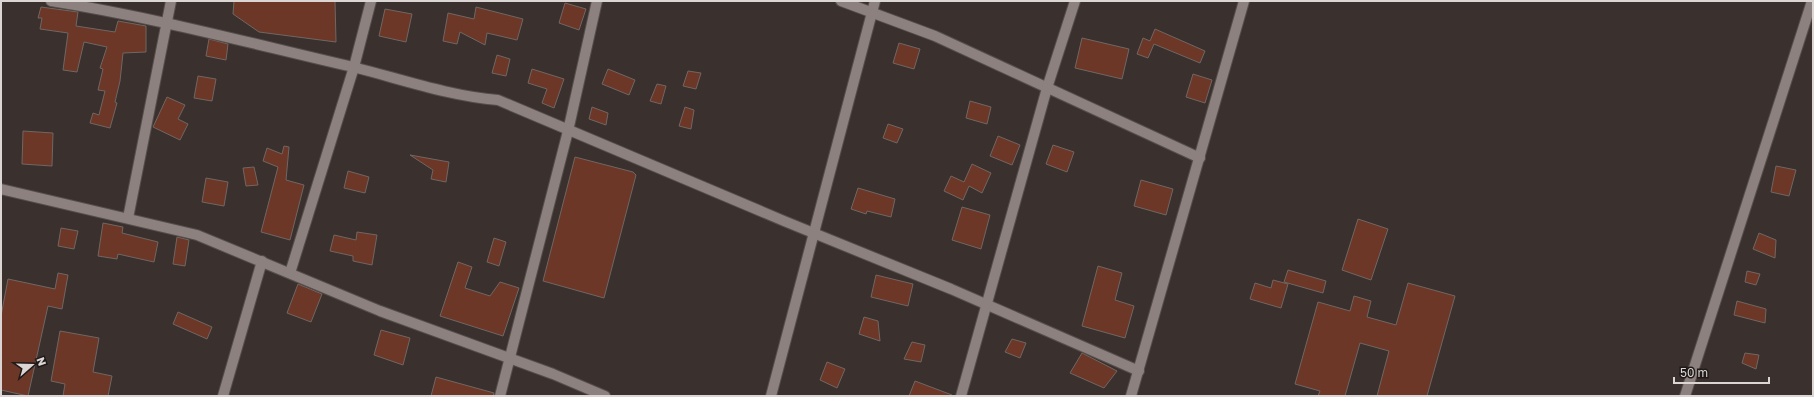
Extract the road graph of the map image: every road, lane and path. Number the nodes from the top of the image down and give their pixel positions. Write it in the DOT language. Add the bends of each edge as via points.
graph roads {
  1 [pos="51,1"];
  2 [pos="171,1"];
  3 [pos="372,1"];
  4 [pos="597,1"];
  5 [pos="841,1"];
  6 [pos="875,1"];
  7 [pos="1075,1"];
  8 [pos="1244,1"];
  9 [pos="1812,1"];
  10 [pos="872,12"];
  11 [pos="166,24"];
  12 [pos="354,68"];
  13 [pos="1047,88"];
  14 [pos="568,131"];
  15 [pos="1200,158"];
  16 [pos="1,189"];
  17 [pos="128,218"];
  18 [pos="814,233"];
  19 [pos="262,262"];
  20 [pos="290,273"];
  21 [pos="986,304"];
  22 [pos="510,357"];
  23 [pos="1139,371"];
  24 [pos="223,396"];
  25 [pos="500,396"];
  26 [pos="605,396"];
  27 [pos="771,396"];
  28 [pos="961,396"];
  29 [pos="1131,396"];
  30 [pos="1685,396"];
  1 -- 11 [label="street" via="105,9"];
  2 -- 11 [label="street"];
  3 -- 12 [label="street"];
  4 -- 14 [label="street"];
  5 -- 10 [label="street"];
  6 -- 10 [label="street"];
  7 -- 13 [label="street"];
  8 -- 15 [label="street"];
  9 -- 30 [label="street"];
  10 -- 13 [label="street" via="935,36"];
  10 -- 18 [label="street"];
  11 -- 12 [label="street"];
  11 -- 17 [label="street"];
  12 -- 14 [label="street" via="475,98 498,100"];
  12 -- 20 [label="street"];
  13 -- 15 [label="street"];
  13 -- 21 [label="street"];
  14 -- 18 [label="street"];
  14 -- 22 [label="street"];
  15 -- 23 [label="street"];
  16 -- 17 [label="street"];
  17 -- 19 [label="street" via="197,235"];
  18 -- 21 [label="street"];
  18 -- 27 [label="street"];
  19 -- 20 [label="street"];
  19 -- 24 [label="street"];
  20 -- 22 [label="street" via="380,311"];
  21 -- 23 [label="street"];
  21 -- 28 [label="street"];
  22 -- 25 [label="street"];
  22 -- 26 [label="street"];
  23 -- 29 [label="street"];
}
